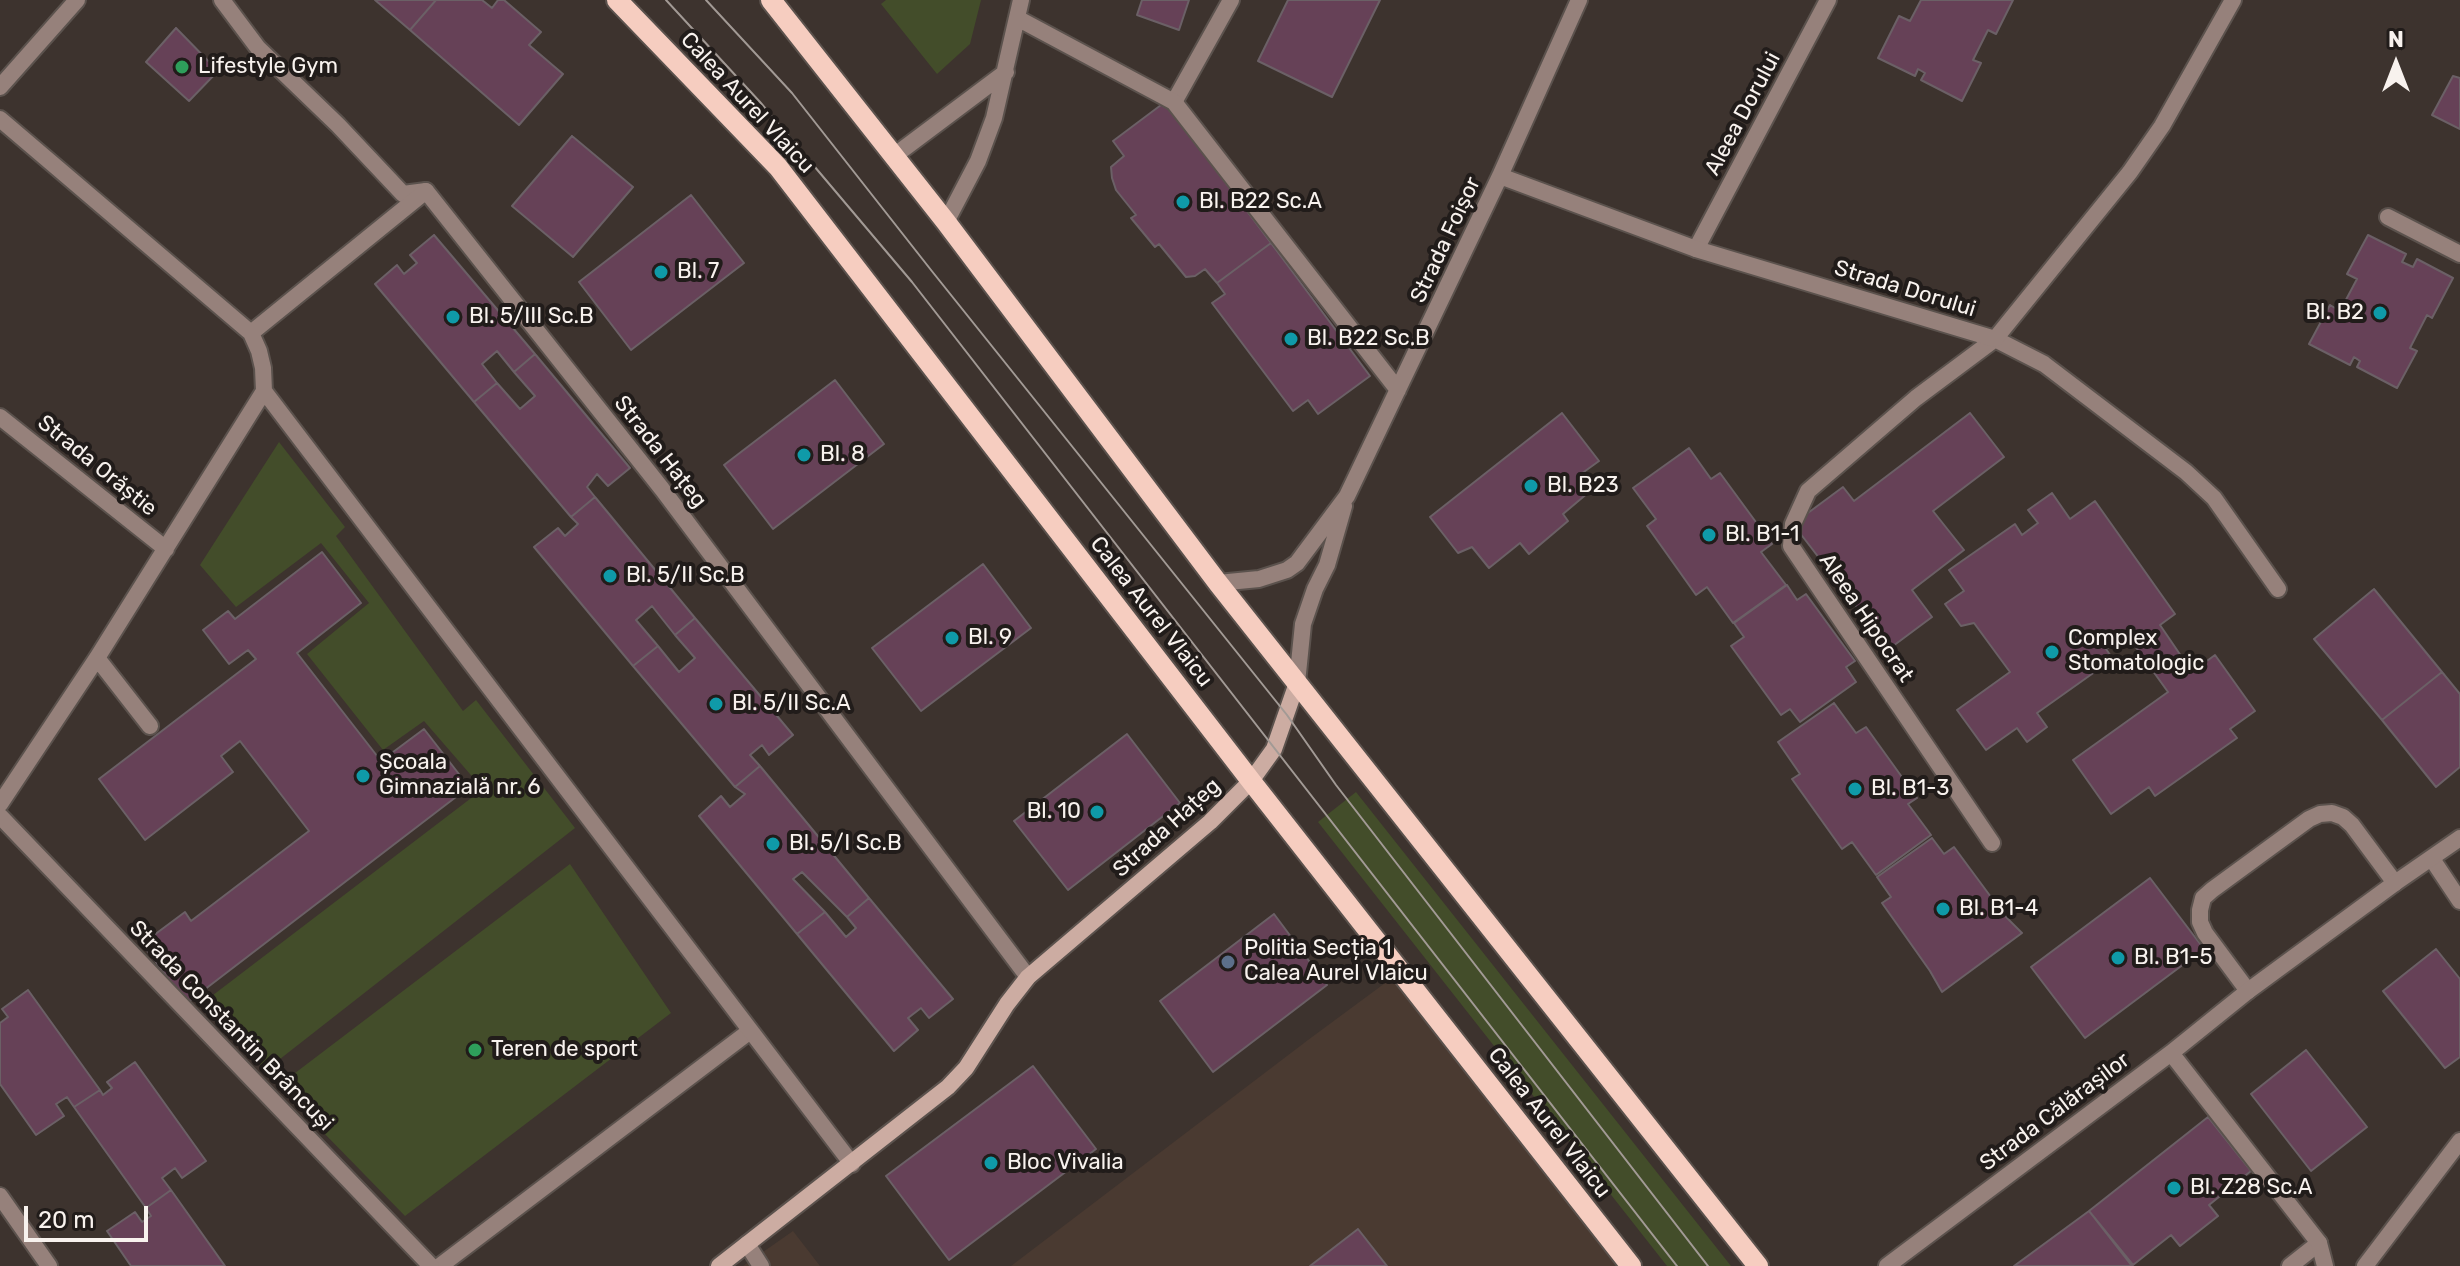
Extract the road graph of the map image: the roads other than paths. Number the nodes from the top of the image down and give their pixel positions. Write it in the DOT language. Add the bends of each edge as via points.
graph roads {
  1 [pos="77,0"];
  2 [pos="222,0"];
  3 [pos="617,0"];
  4 [pos="771,0"];
  5 [pos="1021,0"];
  6 [pos="1231,0"];
  7 [pos="1579,0"];
  8 [pos="1828,0"];
  9 [pos="2233,0"];
  10 [pos="1017,18"];
  11 [pos="1006,72"];
  12 [pos="0,87"];
  13 [pos="1174,102"];
  14 [pos="0,119"];
  15 [pos="894,156"];
  16 [pos="1500,176"];
  17 [pos="426,191"];
  18 [pos="2388,217"];
  19 [pos="946,222"];
  20 [pos="1696,249"];
  21 [pos="2460,254"];
  22 [pos="251,333"];
  23 [pos="1995,339"];
  24 [pos="1398,390"];
  25 [pos="264,391"];
  26 [pos="0,417"];
  27 [pos="1347,496"];
  28 [pos="166,549"];
  29 [pos="1218,583"];
  30 [pos="2278,589"];
  31 [pos="97,658"];
  32 [pos="1297,683"];
  33 [pos="150,726"];
  34 [pos="1251,781"];
  35 [pos="0,804"];
  36 [pos="0,816"];
  37 [pos="2460,838"];
  38 [pos="1992,843"];
  39 [pos="2432,859"];
  40 [pos="2395,883"];
  41 [pos="2460,901"];
  42 [pos="1028,977"];
  43 [pos="2248,991"];
  44 [pos="750,1031"];
  45 [pos="2171,1053"];
  46 [pos="2460,1141"];
  47 [pos="852,1164"];
  48 [pos="0,1196"];
  49 [pos="2319,1243"];
  50 [pos="747,1244"];
  51 [pos="1630,1265"];
  52 [pos="49,1266"];
  53 [pos="431,1266"];
  54 [pos="440,1266"];
  55 [pos="719,1266"];
  56 [pos="761,1266"];
  57 [pos="1758,1266"];
  58 [pos="1887,1266"];
  59 [pos="2290,1266"];
  60 [pos="2325,1266"];
  61 [pos="2365,1266"];
  1 -- 12 [label="street"];
  2 -- 17 [label="street" via="258,48 403,194"];
  3 -- 34 [label="main road, Calea Aurel Vlaicu" via="778,167"];
  4 -- 15 [label="main road"];
  5 -- 10 [label="street"];
  6 -- 13 [label="street"];
  7 -- 16 [label="street, Strada Foișor"];
  8 -- 20 [label="street, Aleea Dorului"];
  9 -- 23 [label="street, Strada Dorului" via="2130,172"];
  10 -- 11 [label="street"];
  10 -- 13 [label="street"];
  11 -- 15 [label="street"];
  11 -- 19 [label="street" via="978,161"];
  13 -- 24 [label="street"];
  14 -- 22 [label="street"];
  15 -- 19 [label="main road"];
  16 -- 20 [label="street, Strada Dorului"];
  16 -- 24 [label="street, Strada Foișor"];
  17 -- 22 [label="street"];
  17 -- 42 [label="street, Strada Hațeg" via="662,489"];
  18 -- 21 [label="street"];
  19 -- 29 [label="main road"];
  20 -- 23 [label="street, Strada Dorului"];
  22 -- 25 [label="street" via="263,368"];
  23 -- 30 [label="street" via="2044,364 2186,472 2214,498"];
  23 -- 38 [label="street, Aleea Hipocrat" via="1916,398 1808,491 1793,524 1791,546"];
  24 -- 27 [label="street, Strada Foișor"];
  25 -- 28 [label="street"];
  25 -- 44 [label="street"];
  26 -- 28 [label="street, Strada Orăștie"];
  27 -- 29 [label="street, Strada Foișor" via="1287,570"];
  27 -- 32 [label="street, Strada Foișor" via="1303,624"];
  28 -- 31 [label="street"];
  29 -- 32 [label="main road"];
  31 -- 33 [label="street"];
  31 -- 35 [label="street"];
  32 -- 34 [label="street, Strada Hațeg" via="1274,749"];
  32 -- 57 [label="main road"];
  34 -- 42 [label="street, Strada Hațeg"];
  34 -- 51 [label="main road, Calea Aurel Vlaicu"];
  36 -- 53 [label="street, Strada Constantin Brâncuși"];
  37 -- 39 [label="street, Strada Călărașilor"];
  39 -- 40 [label="street, Strada Călărașilor"];
  39 -- 41 [label="street"];
  40 -- 43 [label="street, Strada Călărașilor"];
  40 -- 43 [label="street" via="2352,825 2332,813 2309,819 2212,890 2203,898 2200,922"];
  42 -- 47 [label="street, Strada Hațeg" via="966,1068"];
  43 -- 45 [label="street, Strada Călărașilor"];
  44 -- 47 [label="street"];
  44 -- 54 [label="street"];
  45 -- 49 [label="street"];
  45 -- 58 [label="street, Strada Călărașilor"];
  46 -- 61 [label="street"];
  47 -- 50 [label="street, Strada Hațeg"];
  48 -- 52 [label="street"];
  49 -- 59 [label="street"];
  49 -- 60 [label="street"];
  50 -- 55 [label="street, Strada Hațeg"];
  50 -- 56 [label="street"];
}
